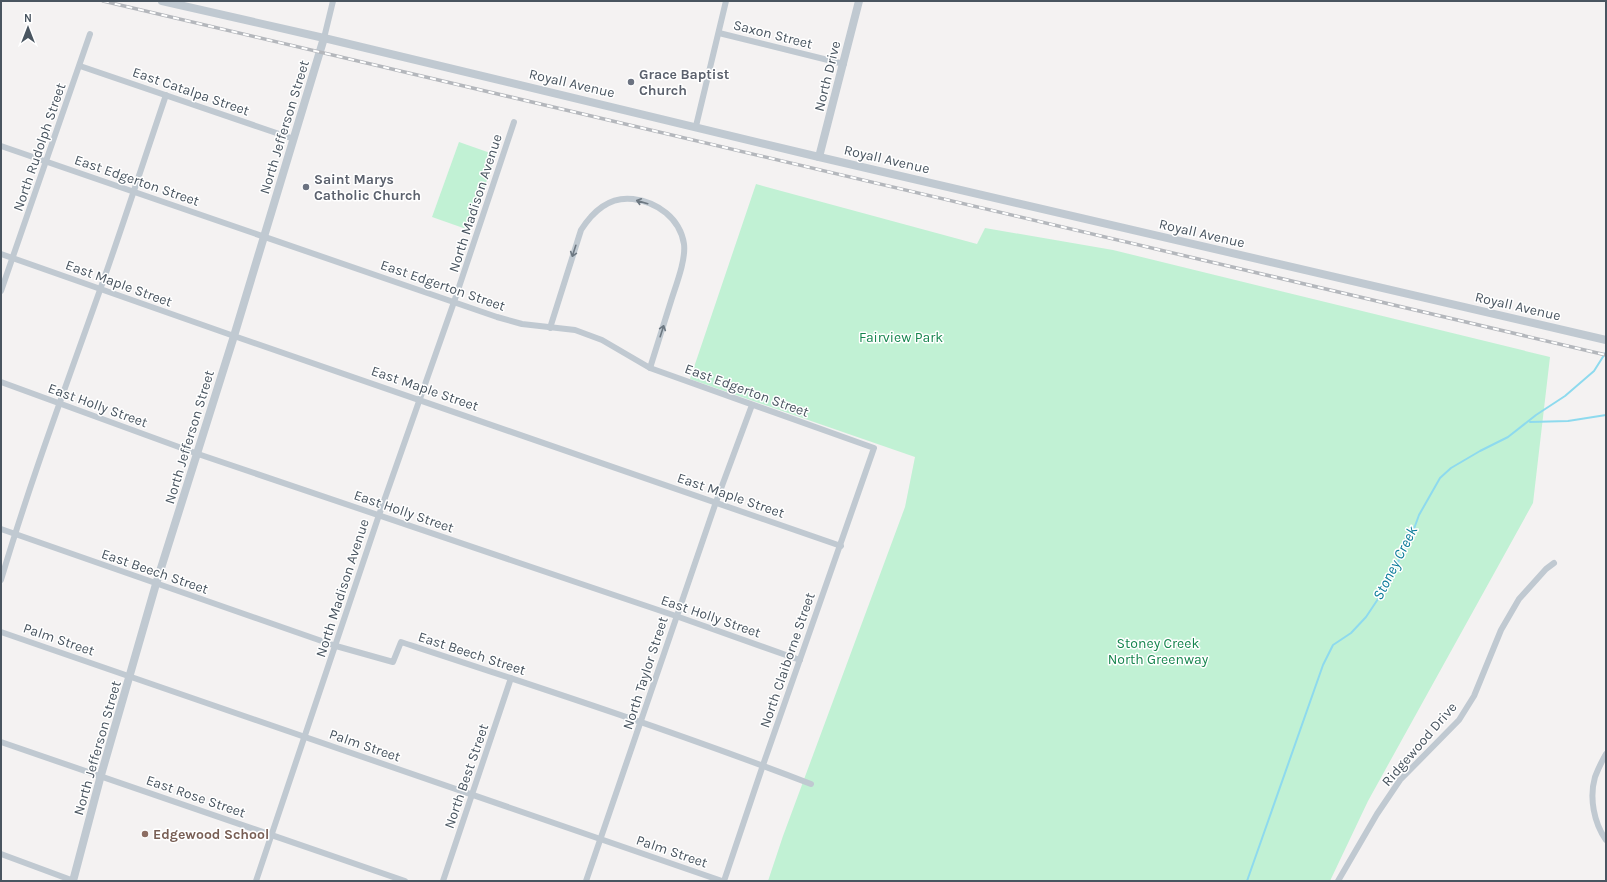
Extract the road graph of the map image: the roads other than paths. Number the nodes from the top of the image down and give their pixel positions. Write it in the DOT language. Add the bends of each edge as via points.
graph roads {
  1 [pos="162,1"];
  2 [pos="333,1"];
  3 [pos="726,1"];
  4 [pos="860,1"];
  5 [pos="719,33"];
  6 [pos="90,34"];
  7 [pos="324,38"];
  8 [pos="844,64"];
  9 [pos="80,66"];
  10 [pos="166,95"];
  11 [pos="514,122"];
  12 [pos="696,126"];
  13 [pos="294,139"];
  14 [pos="1,146"];
  15 [pos="819,157"];
  16 [pos="47,162"];
  17 [pos="133,192"];
  18 [pos="264,237"];
  19 [pos="1,254"];
  20 [pos="13,258"];
  21 [pos="101,289"];
  22 [pos="1,291"];
  23 [pos="454,302"];
  24 [pos="550,328"];
  25 [pos="234,336"];
  26 [pos="1606,340"];
  27 [pos="650,368"];
  28 [pos="1,382"];
  29 [pos="420,400"];
  30 [pos="60,403"];
  31 [pos="752,405"];
  32 [pos="874,448"];
  33 [pos="198,454"];
  34 [pos="716,502"];
  35 [pos="379,515"];
  36 [pos="1,529"];
  37 [pos="14,534"];
  38 [pos="840,546"];
  39 [pos="1554,563"];
  40 [pos="1,580"];
  41 [pos="156,584"];
  42 [pos="676,616"];
  43 [pos="1,632"];
  44 [pos="336,646"];
  45 [pos="800,660"];
  46 [pos="131,676"];
  47 [pos="511,678"];
  48 [pos="641,723"];
  49 [pos="304,737"];
  50 [pos="1,742"];
  51 [pos="1606,754"];
  52 [pos="763,765"];
  53 [pos="101,776"];
  54 [pos="811,784"];
  55 [pos="472,795"];
  56 [pos="272,834"];
  57 [pos="600,839"];
  58 [pos="1606,840"];
  59 [pos="1,854"];
  60 [pos="73,881"];
  61 [pos="256,881"];
  62 [pos="406,881"];
  63 [pos="443,881"];
  64 [pos="586,881"];
  65 [pos="723,881"];
  66 [pos="1338,881"];
  1 -- 7 [label="street, Royall Avenue"];
  2 -- 7 [label="street, North Jefferson Street"];
  3 -- 5 [label="street"];
  4 -- 8 [label="street, North Drive"];
  5 -- 8 [label="street, Saxon Street"];
  5 -- 12 [label="street"];
  6 -- 9 [label="street, North Rudolph Street"];
  7 -- 12 [label="street, Royall Avenue"];
  7 -- 13 [label="street, North Jefferson Street"];
  8 -- 15 [label="street, North Drive"];
  9 -- 10 [label="street, East Catalpa Street"];
  9 -- 16 [label="street, North Rudolph Street"];
  10 -- 13 [label="street, East Catalpa Street"];
  10 -- 17 [label="street"];
  11 -- 23 [label="street, North Madison Avenue"];
  12 -- 15 [label="street, Royall Avenue"];
  13 -- 18 [label="street, North Jefferson Street"];
  14 -- 16 [label="street, East Edgerton Street"];
  15 -- 26 [label="street, Royall Avenue"];
  16 -- 17 [label="street, East Edgerton Street"];
  16 -- 20 [label="street, North Rudolph Street"];
  17 -- 18 [label="street, East Edgerton Street"];
  17 -- 21 [label="street"];
  18 -- 23 [label="street, East Edgerton Street"];
  18 -- 25 [label="street, North Jefferson Street"];
  19 -- 20 [label="street, East Maple Street"];
  20 -- 21 [label="street, East Maple Street"];
  20 -- 22 [label="street, North Rudolph Street"];
  21 -- 25 [label="street, East Maple Street"];
  21 -- 30 [label="street"];
  23 -- 24 [label="street, East Edgerton Street" via="522,324"];
  23 -- 29 [label="street, North Madison Avenue"];
  24 -- 27 [label="street, East Edgerton Street" via="574,330 602,340"];
  27 -- 24 [label="street, one-way" via="682,263 684,246 674,222 662,209 642,200 623,198 605,205 590,216 581,230"];
  25 -- 29 [label="street, East Maple Street"];
  25 -- 33 [label="street, North Jefferson Street"];
  27 -- 31 [label="street, East Edgerton Street"];
  28 -- 30 [label="street, East Holly Street"];
  29 -- 34 [label="street, East Maple Street"];
  29 -- 35 [label="street, North Madison Avenue"];
  30 -- 33 [label="street, East Holly Street"];
  30 -- 37 [label="street"];
  31 -- 32 [label="street, East Edgerton Street"];
  31 -- 34 [label="street, North Taylor Street"];
  32 -- 38 [label="street, North Claiborne Street"];
  33 -- 35 [label="street, East Holly Street"];
  33 -- 41 [label="street, North Jefferson Street"];
  34 -- 38 [label="street, East Maple Street"];
  34 -- 42 [label="street, North Taylor Street"];
  35 -- 42 [label="street, East Holly Street"];
  35 -- 44 [label="street, North Madison Avenue"];
  36 -- 37 [label="street, East Beech Street"];
  37 -- 40 [label="street"];
  37 -- 41 [label="street, East Beech Street"];
  38 -- 45 [label="street, North Claiborne Street"];
  39 -- 66 [label="street, Ridgewood Drive" via="1519,598 1501,630 1474,696 1459,720 1400,780"];
  41 -- 44 [label="street, East Beech Street"];
  41 -- 46 [label="street, North Jefferson Street"];
  42 -- 45 [label="street, East Holly Street"];
  42 -- 48 [label="street, North Taylor Street"];
  43 -- 46 [label="street, Palm Street"];
  44 -- 47 [label="street, East Beech Street" via="393,662 401,642"];
  44 -- 49 [label="street, North Madison Avenue"];
  45 -- 52 [label="street, North Claiborne Street"];
  46 -- 49 [label="street, Palm Street"];
  46 -- 53 [label="street, North Jefferson Street"];
  47 -- 48 [label="street, East Beech Street"];
  47 -- 55 [label="street, North Best Street"];
  48 -- 52 [label="street, East Beech Street"];
  48 -- 57 [label="street, North Taylor Street"];
  49 -- 55 [label="street, Palm Street"];
  49 -- 56 [label="street, North Madison Avenue"];
  50 -- 53 [label="street, East Rose Street"];
  51 -- 58 [label="street" via="1595,777 1592,800 1595,818"];
  52 -- 54 [label="street, East Beech Street"];
  52 -- 65 [label="street, North Claiborne Street"];
  53 -- 56 [label="street, East Rose Street"];
  53 -- 60 [label="street, North Jefferson Street"];
  55 -- 57 [label="street, Palm Street"];
  55 -- 63 [label="street, North Best Street"];
  56 -- 61 [label="street, North Madison Avenue"];
  56 -- 62 [label="street, East Rose Street"];
  57 -- 64 [label="street, North Taylor Street"];
  57 -- 65 [label="street, Palm Street"];
  59 -- 60 [label="street"];
}
